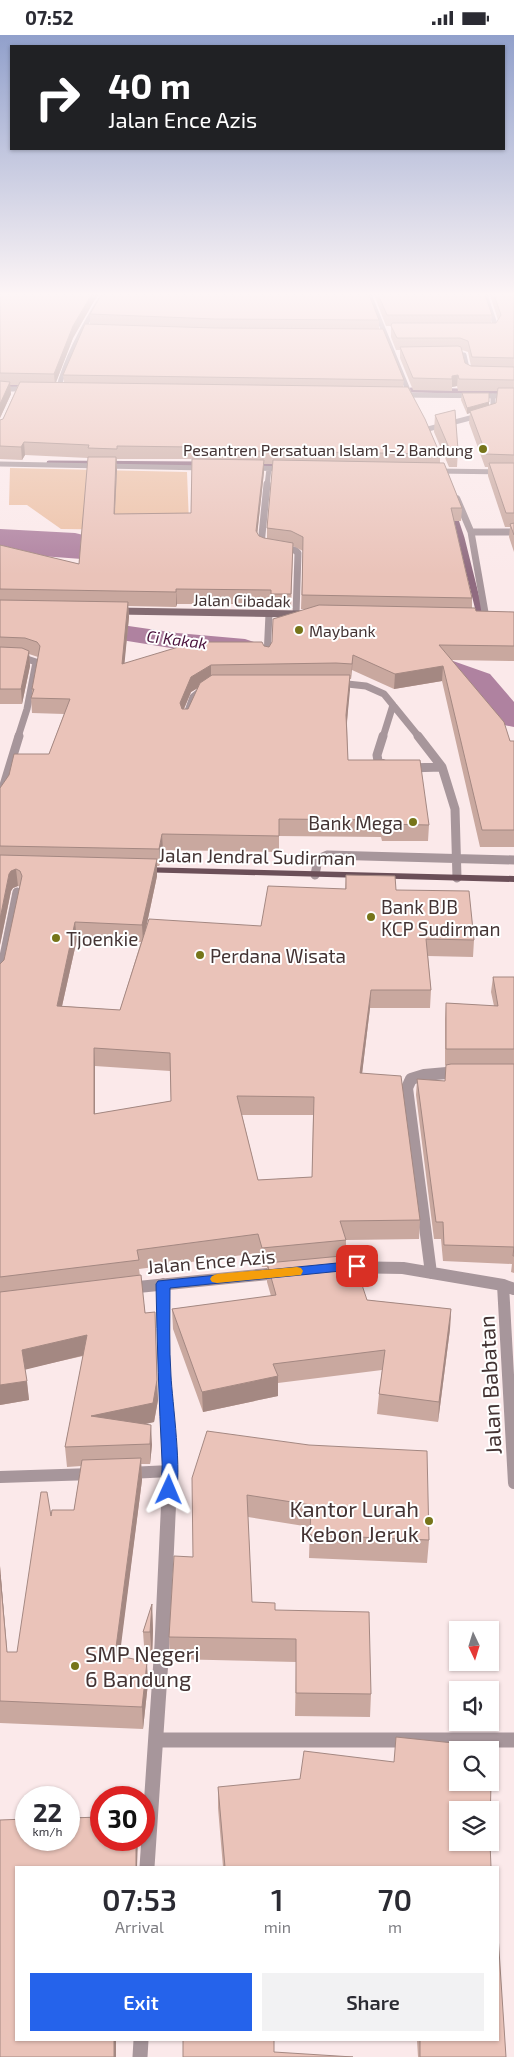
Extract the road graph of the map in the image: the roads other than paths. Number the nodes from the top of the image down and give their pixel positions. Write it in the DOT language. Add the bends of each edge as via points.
graph roads {
  1 [pos="59,386"];
  2 [pos="407,386"];
  3 [pos="0,389"];
  4 [pos="18,389"];
  5 [pos="34,389"];
  6 [pos="50,390"];
  7 [pos="68,390"];
  8 [pos="390,395"];
  9 [pos="410,395"];
  10 [pos="492,396"];
  11 [pos="514,396"];
  12 [pos="14,397"];
  13 [pos="414,404"];
  14 [pos="423,421"];
  15 [pos="428,429"];
  16 [pos="431,438"];
  17 [pos="442,463"];
  18 [pos="0,465"];
  19 [pos="209,468"];
  20 [pos="249,468"];
  21 [pos="269,469"];
  22 [pos="298,469"];
  23 [pos="425,471"];
  24 [pos="445,471"];
  25 [pos="514,472"];
  26 [pos="448,479"];
  27 [pos="452,488"];
  28 [pos="514,532"];
  29 [pos="471,533"];
  30 [pos="268,549"];
  31 [pos="278,549"];
  32 [pos="110,611"];
  33 [pos="269,614"];
  34 [pos="296,614"];
  35 [pos="306,615"];
  36 [pos="477,618"];
  37 [pos="486,618"];
  38 [pos="496,618"];
  39 [pos="267,654"];
  40 [pos="0,657"];
  41 [pos="326,683"];
  42 [pos="211,685"];
  43 [pos="393,705"];
  44 [pos="185,720"];
  45 [pos="442,767"];
  46 [pos="0,798"];
  47 [pos="457,859"];
  48 [pos="514,860"];
  49 [pos="130,870"];
  50 [pos="315,875"];
  51 [pos="457,878"];
  52 [pos="514,879"];
  53 [pos="17,893"];
  54 [pos="0,976"];
  55 [pos="470,1072"];
  56 [pos="328,1269"];
  57 [pos="289,1272"];
  58 [pos="431,1273"];
  59 [pos="163,1284"];
  60 [pos="509,1287"];
  61 [pos="114,1289"];
  62 [pos="170,1471"];
  63 [pos="0,1477"];
  64 [pos="514,1483"];
  65 [pos="156,1740"];
  66 [pos="514,1740"];
  67 [pos="147,1866"];
  68 [pos="140,2041"];
  69 [pos="140,2057"];
  1 -- 6 [label="street"];
  1 -- 7 [label="street"];
  2 -- 9 [label="street"];
  3 -- 4 [label="street"];
  4 -- 5 [label="street"];
  4 -- 12 [label="street"];
  8 -- 9 [label="street"];
  9 -- 10 [label="street"];
  9 -- 13 [label="street"];
  10 -- 11 [label="street"];
  10 -- 15 [label="street" via="493,411 487,415"];
  14 -- 15 [label="street"];
  15 -- 16 [label="street"];
  17 -- 24 [label="street"];
  18 -- 19 [label="street"];
  20 -- 21 [label="street"];
  21 -- 22 [label="street"];
  21 -- 30 [label="street" via="261,545"];
  23 -- 24 [label="street"];
  24 -- 25 [label="street"];
  24 -- 26 [label="street"];
  27 -- 29 [label="street"];
  28 -- 29 [label="street"];
  29 -- 37 [label="street"];
  31 -- 34 [label="street" via="298,553"];
  32 -- 33 [label="main road, Jalan Cibadak"];
  33 -- 34 [label="main road, Jalan Cibadak"];
  33 -- 39 [label="street"];
  34 -- 35 [label="main road, Jalan Cibadak"];
  36 -- 37 [label="main road"];
  37 -- 38 [label="main road"];
  40 -- 46 [label="street" via="34,659 36,662"];
  41 -- 43 [label="street" via="366,686 384,695"];
  42 -- 44 [label="street" via="192,697"];
  43 -- 45 [label="street"];
  43 -- 45 [label="street" via="377,755 378,761 399,768"];
  45 -- 47 [label="street" via="455,809"];
  47 -- 48 [label="street"];
  47 -- 50 [label="street" via="326,855 316,859"];
  47 -- 51 [label="street"];
  49 -- 50 [label="main road, Jalan Jendral Sudirman"];
  50 -- 51 [label="main road, Jalan Jendral Sudirman"];
  51 -- 52 [label="main road, Jalan Jendral Sudirman"];
  53 -- 54 [label="street"];
  55 -- 58 [label="street" via="424,1075 411,1079 407,1088"];
  56 -- 58 [label="street" via="357,1266"];
  57 -- 59 [label="street, Jalan Ence Azis"];
  58 -- 60 [label="street"];
  59 -- 61 [label="street, Jalan Ence Azis"];
  59 -- 62 [label="street"];
  60 -- 64 [label="street, Jalan Babatan"];
  62 -- 63 [label="street"];
  62 -- 65 [label="street"];
  65 -- 66 [label="street"];
  65 -- 67 [label="street"];
  68 -- 69 [label="street"];
}
